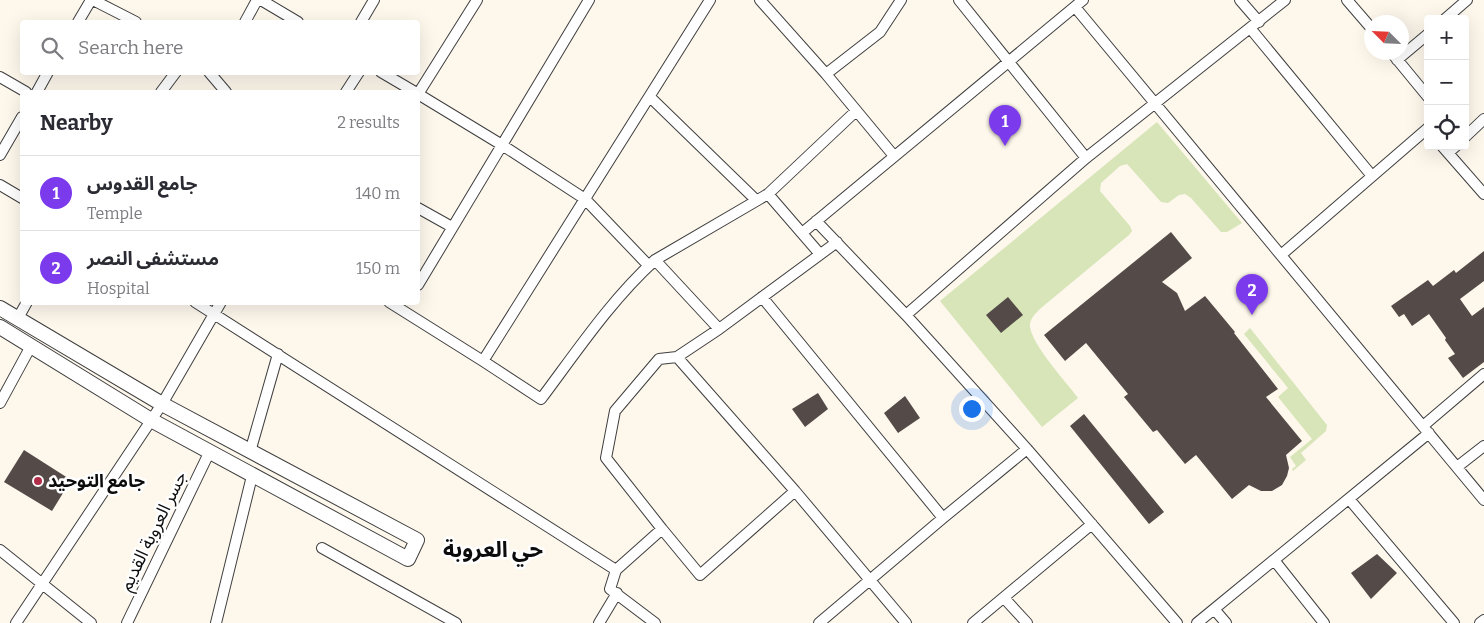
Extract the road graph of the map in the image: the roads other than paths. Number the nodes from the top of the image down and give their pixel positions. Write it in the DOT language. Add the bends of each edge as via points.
graph roads {
  1 [pos="92,0"];
  2 [pos="257,0"];
  3 [pos="261,0"];
  4 [pos="374,0"];
  5 [pos="477,0"];
  6 [pos="589,0"];
  7 [pos="710,0"];
  8 [pos="760,0"];
  9 [pos="901,0"];
  10 [pos="959,0"];
  11 [pos="1240,0"];
  12 [pos="1285,0"];
  13 [pos="1347,0"];
  14 [pos="1467,0"];
  15 [pos="1079,3"];
  16 [pos="1450,15"];
  17 [pos="79,20"];
  18 [pos="132,20"];
  19 [pos="246,20"];
  20 [pos="295,20"];
  21 [pos="362,20"];
  22 [pos="1364,20"];
  23 [pos="1254,25"];
  24 [pos="1424,37"];
  25 [pos="1409,46"];
  26 [pos="1397,60"];
  27 [pos="1008,62"];
  28 [pos="826,74"];
  29 [pos="46,75"];
  30 [pos="174,75"];
  31 [pos="212,75"];
  32 [pos="357,75"];
  33 [pos="386,75"];
  34 [pos="0,77"];
  35 [pos="23,90"];
  36 [pos="38,90"];
  37 [pos="162,90"];
  38 [pos="224,90"];
  39 [pos="347,90"];
  40 [pos="410,90"];
  41 [pos="420,90"];
  42 [pos="1424,92"];
  43 [pos="420,96"];
  44 [pos="650,97"];
  45 [pos="1155,103"];
  46 [pos="856,111"];
  47 [pos="1484,119"];
  48 [pos="20,120"];
  49 [pos="1424,132"];
  50 [pos="1469,133"];
  51 [pos="502,145"];
  52 [pos="1450,150"];
  53 [pos="0,155"];
  54 [pos="894,156"];
  55 [pos="1086,158"];
  56 [pos="1372,176"];
  57 [pos="0,185"];
  58 [pos="768,194"];
  59 [pos="1484,194"];
  60 [pos="20,197"];
  61 [pos="585,199"];
  62 [pos="756,200"];
  63 [pos="420,209"];
  64 [pos="816,221"];
  65 [pos="452,227"];
  66 [pos="802,233"];
  67 [pos="837,242"];
  68 [pos="819,253"];
  69 [pos="1281,255"];
  70 [pos="652,263"];
  71 [pos="420,283"];
  72 [pos="762,297"];
  73 [pos="25,305"];
  74 [pos="200,305"];
  75 [pos="219,305"];
  76 [pos="405,306"];
  77 [pos="0,308"];
  78 [pos="214,314"];
  79 [pos="906,315"];
  80 [pos="18,318"];
  81 [pos="0,327"];
  82 [pos="719,329"];
  83 [pos="31,346"];
  84 [pos="278,354"];
  85 [pos="677,357"];
  86 [pos="483,360"];
  87 [pos="1484,374"];
  88 [pos="0,403"];
  89 [pos="162,404"];
  90 [pos="151,420"];
  91 [pos="1426,430"];
  92 [pos="1484,446"];
  93 [pos="1026,449"];
  94 [pos="250,452"];
  95 [pos="210,453"];
  96 [pos="1457,467"];
  97 [pos="252,476"];
  98 [pos="795,491"];
  99 [pos="1349,499"];
  100 [pos="1484,500"];
  101 [pos="943,518"];
  102 [pos="1092,524"];
  103 [pos="662,530"];
  104 [pos="322,548"];
  105 [pos="0,550"];
  106 [pos="1274,560"];
  107 [pos="616,570"];
  108 [pos="870,580"];
  109 [pos="42,584"];
  110 [pos="617,593"];
  111 [pos="1004,598"];
  112 [pos="1214,609"];
  113 [pos="1484,620"];
  114 [pos="16,623"];
  115 [pos="91,623"];
  116 [pos="127,623"];
  117 [pos="216,623"];
  118 [pos="456,623"];
  119 [pos="599,623"];
  120 [pos="655,623"];
  121 [pos="819,623"];
  122 [pos="906,623"];
  123 [pos="973,623"];
  124 [pos="1027,623"];
  125 [pos="1177,623"];
  126 [pos="1197,623"];
  127 [pos="1226,623"];
  128 [pos="1324,623"];
  129 [pos="1454,623"];
  130 [pos="1480,623"];
  1 -- 17 [label="street"];
  1 -- 18 [label="street"];
  2 -- 19 [label="street"];
  3 -- 20 [label="street"];
  4 -- 21 [label="street"];
  5 -- 41 [label="street"];
  6 -- 51 [label="street"];
  7 -- 44 [label="street"];
  8 -- 28 [label="street"];
  9 -- 28 [label="street" via="880,32"];
  10 -- 27 [label="street"];
  11 -- 23 [label="street"];
  12 -- 23 [label="street"];
  13 -- 22 [label="street"];
  14 -- 16 [label="street"];
  15 -- 27 [label="street"];
  15 -- 45 [label="street"];
  23 -- 45 [label="street"];
  23 -- 56 [label="street"];
  24 -- 25 [label="street"];
  26 -- 42 [label="street"];
  27 -- 54 [label="street"];
  27 -- 55 [label="street"];
  28 -- 46 [label="street"];
  29 -- 36 [label="street"];
  30 -- 37 [label="street"];
  31 -- 38 [label="street"];
  32 -- 39 [label="street"];
  33 -- 40 [label="street"];
  34 -- 35 [label="street"];
  43 -- 51 [label="street"];
  44 -- 61 [label="street"];
  44 -- 62 [label="street"];
  45 -- 55 [label="street"];
  45 -- 69 [label="street"];
  46 -- 54 [label="street"];
  46 -- 58 [label="street"];
  47 -- 50 [label="street"];
  48 -- 53 [label="street"];
  49 -- 56 [label="street"];
  51 -- 61 [label="street"];
  51 -- 65 [label="street"];
  52 -- 59 [label="street"];
  54 -- 64 [label="street"];
  55 -- 79 [label="street"];
  56 -- 69 [label="street"];
  57 -- 60 [label="street"];
  58 -- 62 [label="street"];
  58 -- 66 [label="street"];
  61 -- 70 [label="street"];
  61 -- 86 [label="street"];
  62 -- 70 [label="street"];
  63 -- 65 [label="street"];
  64 -- 66 [label="street"];
  64 -- 67 [label="street"];
  65 -- 71 [label="street"];
  66 -- 68 [label="street"];
  67 -- 68 [label="street"];
  67 -- 79 [label="street"];
  68 -- 72 [label="street"];
  69 -- 91 [label="street"];
  70 -- 82 [label="street"];
  70 -- 86 [label="street" via="618,298 541,399"];
  72 -- 82 [label="street"];
  72 -- 101 [label="street"];
  73 -- 80 [label="street"];
  74 -- 78 [label="street"];
  75 -- 78 [label="street"];
  76 -- 86 [label="street"];
  77 -- 80 [label="street"];
  78 -- 84 [label="street"];
  78 -- 89 [label="street"];
  79 -- 93 [label="street"];
  80 -- 89 [label="street"];
  81 -- 83 [label="street"];
  82 -- 85 [label="street"];
  83 -- 88 [label="street"];
  83 -- 90 [label="street"];
  84 -- 94 [label="street"];
  84 -- 107 [label="street"];
  85 -- 98 [label="street"];
  85 -- 103 [label="street" via="659,359 615,411 606,458"];
  87 -- 91 [label="street"];
  89 -- 90 [label="street"];
  89 -- 94 [label="street"];
  90 -- 95 [label="street"];
  90 -- 109 [label="street"];
  91 -- 96 [label="street"];
  91 -- 99 [label="street"];
  92 -- 96 [label="street"];
  93 -- 101 [label="street"];
  93 -- 102 [label="street"];
  94 -- 97 [label="street" via="417,540 408,559"];
  95 -- 97 [label="street"];
  95 -- 116 [label="street, جسر العروبة القديم"];
  96 -- 100 [label="street"];
  97 -- 117 [label="street"];
  98 -- 103 [label="street" via="700,575"];
  98 -- 108 [label="street"];
  99 -- 106 [label="street"];
  99 -- 129 [label="street"];
  101 -- 108 [label="street"];
  102 -- 111 [label="street"];
  102 -- 125 [label="street"];
  103 -- 107 [label="street"];
  104 -- 118 [label="street"];
  105 -- 109 [label="street"];
  106 -- 112 [label="street"];
  106 -- 128 [label="street"];
  107 -- 110 [label="street" via="610,589"];
  108 -- 121 [label="street"];
  108 -- 122 [label="street"];
  109 -- 114 [label="street"];
  109 -- 115 [label="street"];
  110 -- 119 [label="street"];
  110 -- 120 [label="street"];
  111 -- 123 [label="street"];
  111 -- 124 [label="street"];
  112 -- 126 [label="street"];
  112 -- 127 [label="street"];
  113 -- 130 [label="street"];
}
